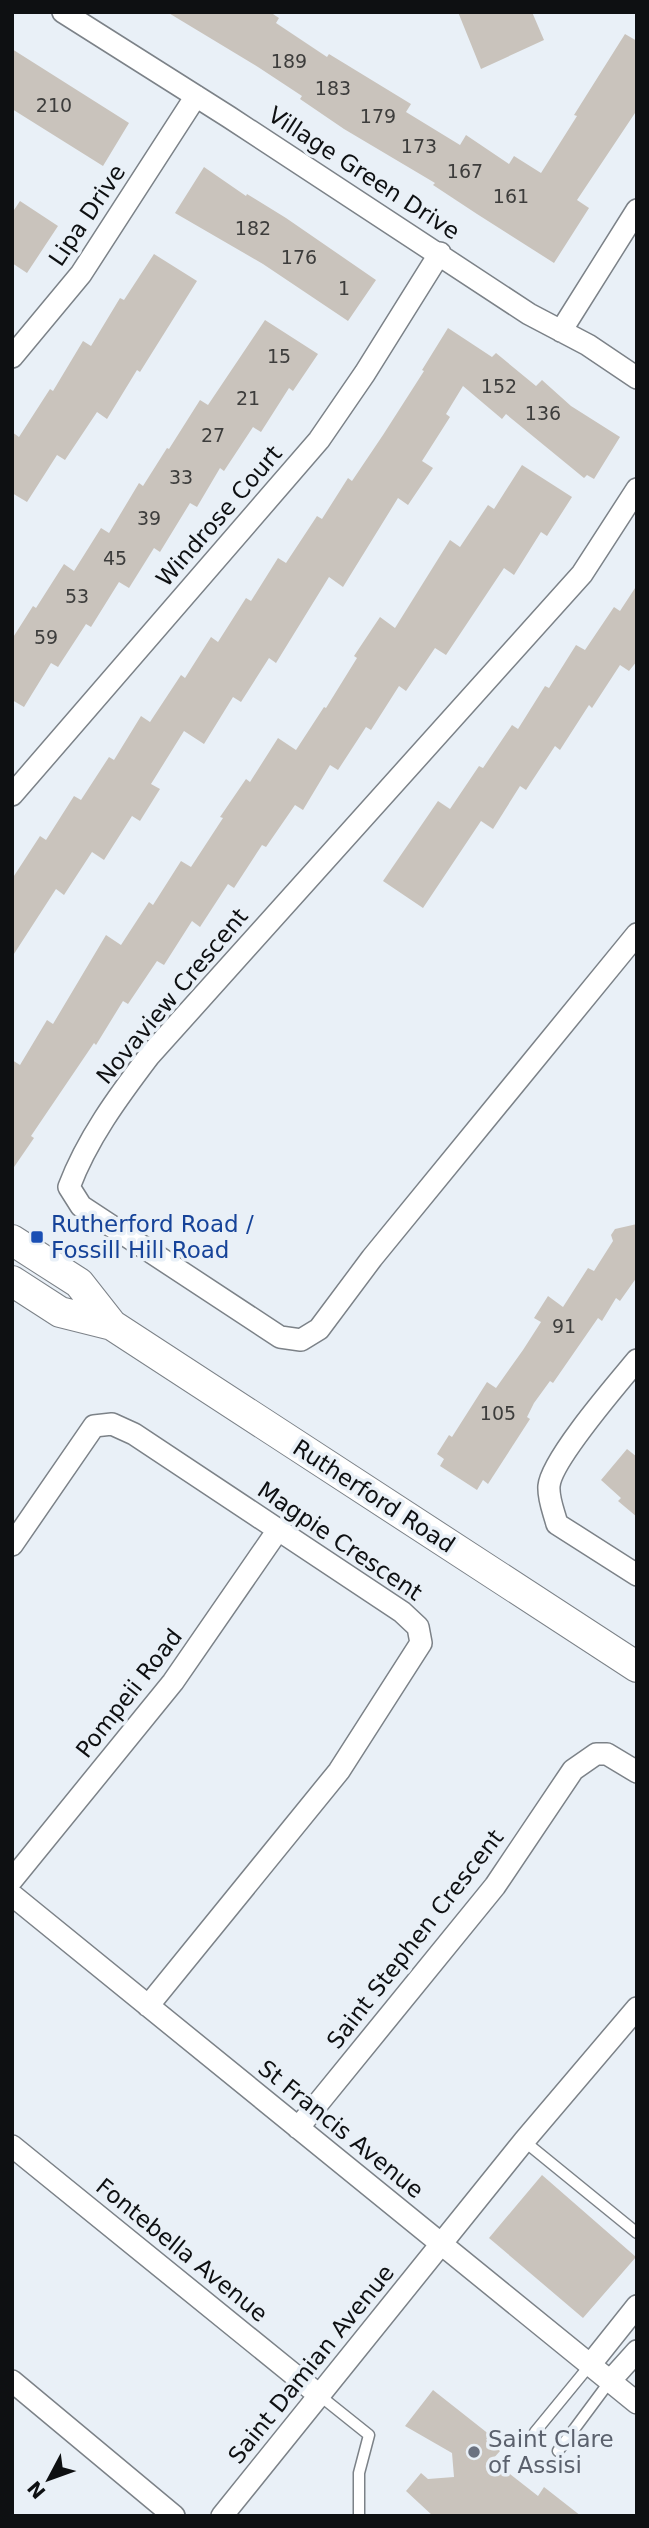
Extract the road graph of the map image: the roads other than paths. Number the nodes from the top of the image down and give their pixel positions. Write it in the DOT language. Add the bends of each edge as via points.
graph roads {
  1 [pos="64,12"];
  2 [pos="196,96"];
  3 [pos="637,210"];
  4 [pos="440,253"];
  5 [pos="561,331"];
  6 [pos="16,344"];
  7 [pos="637,378"];
  8 [pos="637,489"];
  9 [pos="12,795"];
  10 [pos="637,934"];
  11 [pos="12,1240"];
  12 [pos="12,1281"];
  13 [pos="112,1325"];
  14 [pos="637,1360"];
  15 [pos="278,1530"];
  16 [pos="12,1545"];
  17 [pos="637,1575"];
  18 [pos="637,1667"];
  19 [pos="637,1772"];
  20 [pos="12,1880"];
  21 [pos="12,1895"];
  22 [pos="148,2006"];
  23 [pos="637,2008"];
  24 [pos="298,2128"];
  25 [pos="524,2141"];
  26 [pos="12,2146"];
  27 [pos="637,2233"];
  28 [pos="441,2244"];
  29 [pos="637,2306"];
  30 [pos="637,2351"];
  31 [pos="590,2365"];
  32 [pos="12,2381"];
  33 [pos="610,2381"];
  34 [pos="318,2395"];
  35 [pos="637,2403"];
  36 [pos="535,2432"];
  37 [pos="558,2451"];
  38 [pos="174,2516"];
  39 [pos="222,2516"];
  40 [pos="359,2516"];
  1 -- 2 [label="street, Village Green Drive"];
  2 -- 4 [label="street, Village Green Drive"];
  2 -- 6 [label="street, Lipa Drive" via="81,274"];
  3 -- 5 [label="street"];
  4 -- 5 [label="street, Village Green Drive"];
  4 -- 9 [label="street, Windrose Court" via="319,440"];
  5 -- 7 [label="street, Village Green Drive"];
  8 -- 10 [label="street, Novaview Crescent" via="582,574 149,1056 117,1098 69,1187 80,1206 280,1337 301,1340 320,1329 380,1247"];
  11 -- 13 [label="main road, Rutherford Road" via="79,1283"];
  12 -- 13 [label="main road, Rutherford Road" via="60,1312"];
  13 -- 18 [label="main road, Rutherford Road"];
  14 -- 17 [label="street" via="557,1465 549,1485 557,1524"];
  15 -- 16 [label="street, Magpie Crescent" via="112,1424 94,1426"];
  15 -- 20 [label="street, Pompeii Road" via="173,1682"];
  15 -- 22 [label="street, Magpie Crescent" via="402,1612 418,1627 421,1643 339,1771"];
  19 -- 24 [label="street, Saint Stephen Crescent" via="607,1754 596,1754 573,1770 495,1886"];
  21 -- 22 [label="street, St Francis Avenue"];
  22 -- 24 [label="street, St Francis Avenue"];
  23 -- 25 [label="street"];
  24 -- 28 [label="street, St Francis Avenue"];
  25 -- 27 [label="lane"];
  25 -- 28 [label="street"];
  26 -- 34 [label="street, Fontebella Avenue"];
  28 -- 31 [label="street, St Francis Avenue"];
  28 -- 34 [label="street, Saint Damian Avenue"];
  29 -- 31 [label="street"];
  30 -- 33 [label="street"];
  31 -- 33 [label="street, St Francis Avenue"];
  31 -- 36 [label="lane"];
  32 -- 38 [label="street"];
  33 -- 35 [label="street, St Francis Avenue"];
  33 -- 37 [label="lane"];
  34 -- 39 [label="street, Saint Damian Avenue"];
  34 -- 40 [label="lane" via="369,2435 359,2473"];
}
